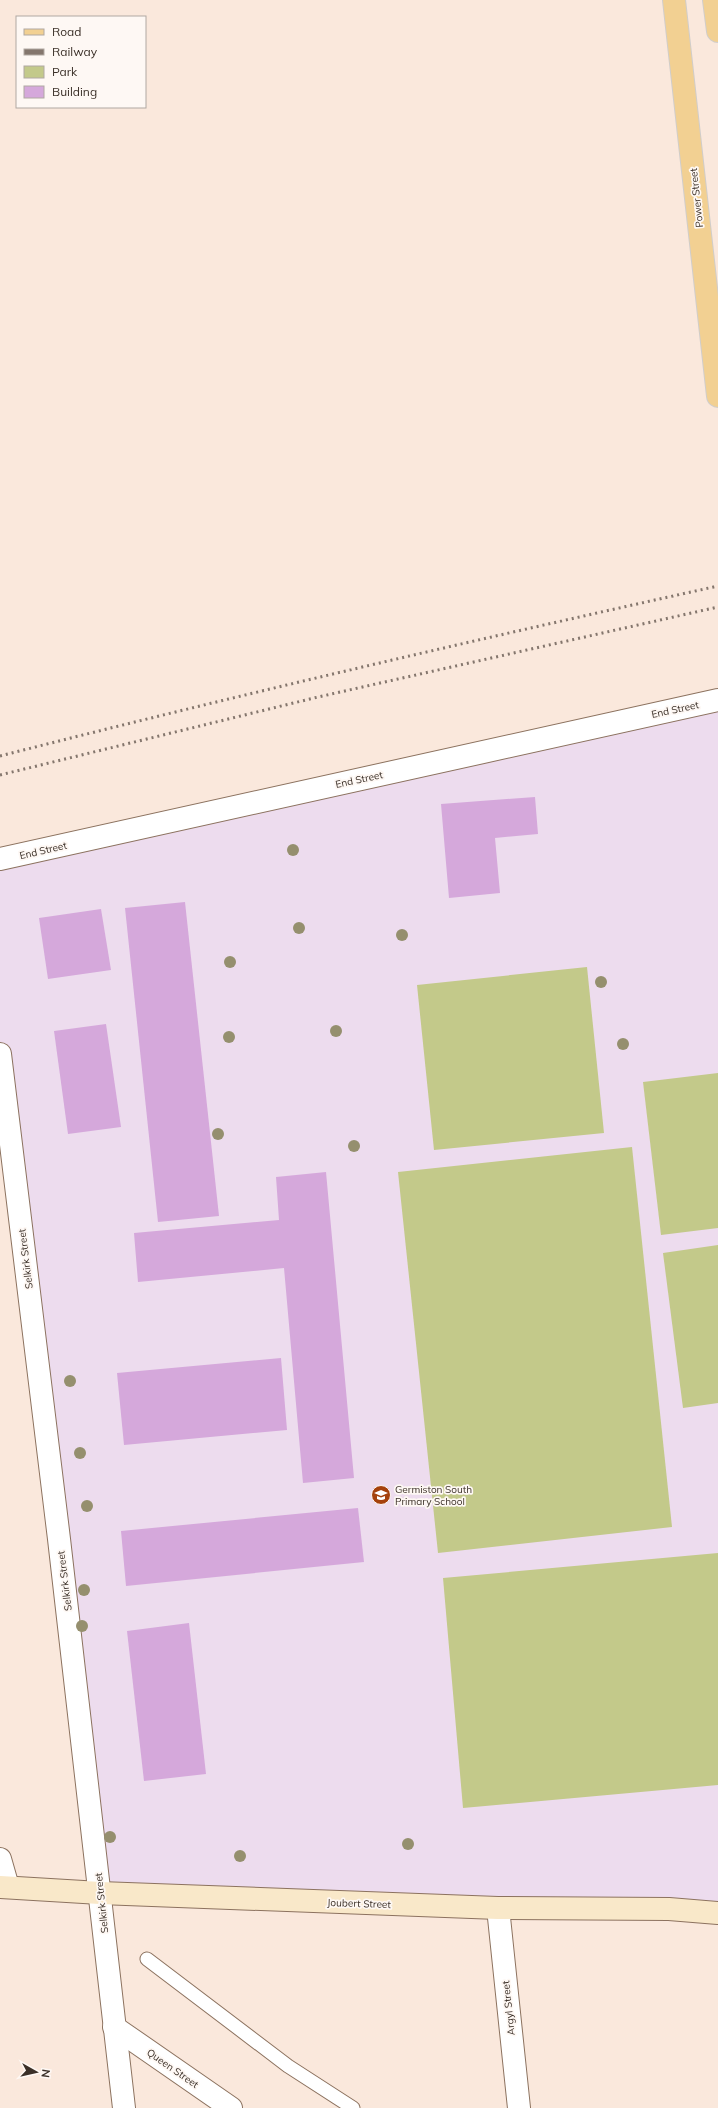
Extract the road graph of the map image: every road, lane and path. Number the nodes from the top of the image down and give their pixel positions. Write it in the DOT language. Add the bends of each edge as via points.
graph roads {
  1 [pos="674,0"];
  2 [pos="714,0"];
  3 [pos="718,32"];
  4 [pos="718,396"];
  5 [pos="718,700"];
  6 [pos="0,859"];
  7 [pos="0,1054"];
  8 [pos="0,1859"];
  9 [pos="4,1887"];
  10 [pos="100,1893"];
  11 [pos="498,1908"];
  12 [pos="718,1913"];
  13 [pos="147,1959"];
  14 [pos="114,2027"];
  15 [pos="124,2108"];
  16 [pos="231,2108"];
  17 [pos="353,2108"];
  18 [pos="519,2108"];
  1 -- 4 [label="main road, Power Street"];
  2 -- 3 [label="main road"];
  5 -- 6 [label="street, End Street"];
  7 -- 10 [label="street, Selkirk Street"];
  8 -- 9 [label="street"];
  9 -- 10 [label="main road, Joubert Street"];
  10 -- 11 [label="main road, Joubert Street"];
  10 -- 14 [label="street, Selkirk Street"];
  11 -- 12 [label="main road, Joubert Street" via="669,1909"];
  11 -- 18 [label="street, Argyl Street"];
  13 -- 17 [label="lane" via="288,2066"];
  14 -- 15 [label="street, Selkirk Street"];
  14 -- 16 [label="street, Queen Street"];
}
